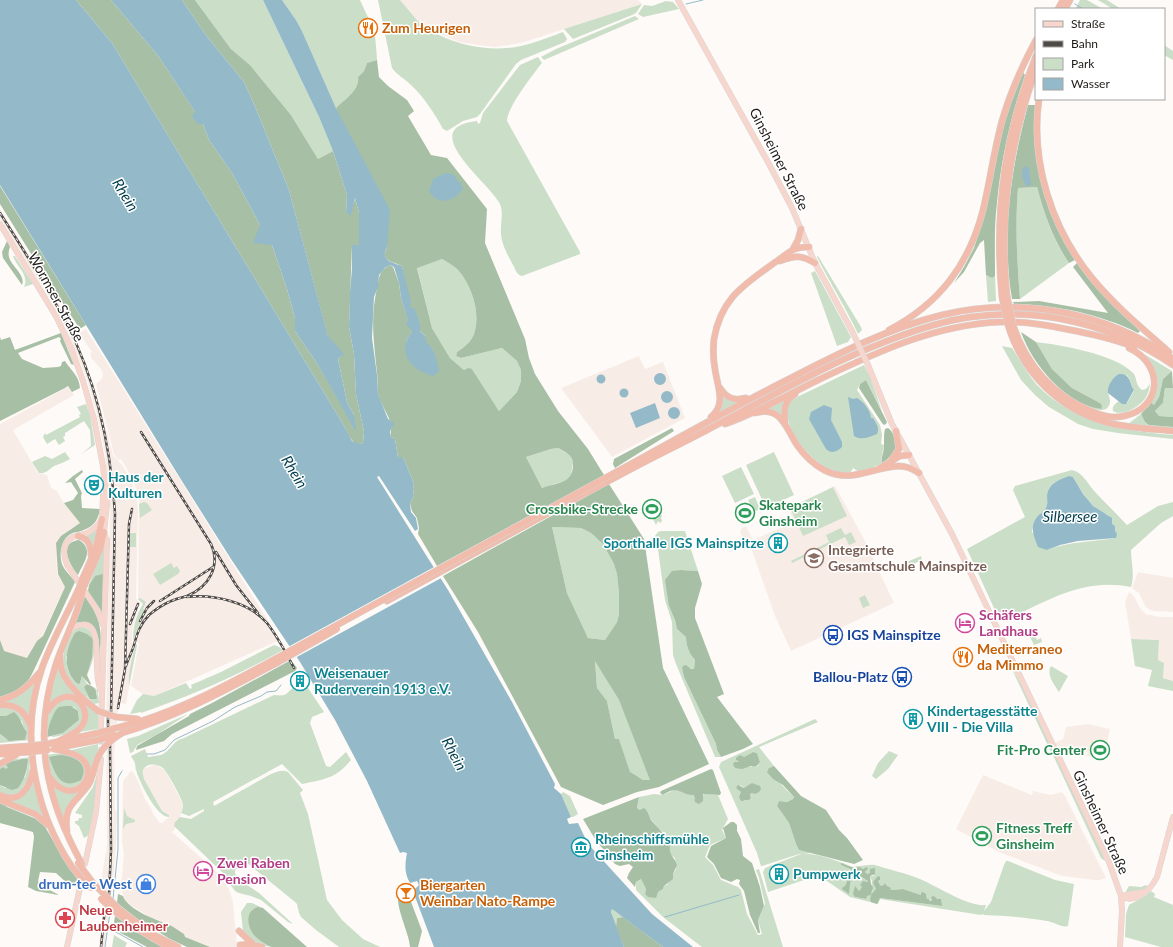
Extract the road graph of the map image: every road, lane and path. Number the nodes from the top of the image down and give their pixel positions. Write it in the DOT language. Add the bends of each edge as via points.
graph roads {
  1 [pos="678,0"];
  2 [pos="1070,0"];
  3 [pos="1061,7"];
  4 [pos="1035,42"];
  5 [pos="1035,59"];
  6 [pos="1035,73"];
  7 [pos="1039,100"];
  8 [pos="0,224"];
  9 [pos="801,229"];
  10 [pos="809,247"];
  11 [pos="793,249"];
  12 [pos="797,256"];
  13 [pos="775,263"];
  14 [pos="815,263"];
  15 [pos="1004,297"];
  16 [pos="1011,325"];
  17 [pos="1083,332"];
  18 [pos="869,340"];
  19 [pos="1173,356"];
  20 [pos="1173,359"];
  21 [pos="1173,366"];
  22 [pos="810,384"];
  23 [pos="719,386"];
  24 [pos="758,395"];
  25 [pos="737,420"];
  26 [pos="786,424"];
  27 [pos="696,428"];
  28 [pos="708,430"];
  29 [pos="896,431"];
  30 [pos="1173,431"];
  31 [pos="909,455"];
  32 [pos="890,461"];
  33 [pos="899,466"];
  34 [pos="876,470"];
  35 [pos="619,473"];
  36 [pos="919,473"];
  37 [pos="104,520"];
  38 [pos="104,532"];
  39 [pos="78,536"];
  40 [pos="107,542"];
  41 [pos="91,560"];
  42 [pos="82,587"];
  43 [pos="66,616"];
  44 [pos="69,630"];
  45 [pos="104,634"];
  46 [pos="60,653"];
  47 [pos="276,661"];
  48 [pos="41,670"];
  49 [pos="102,697"];
  50 [pos="0,700"];
  51 [pos="0,705"];
  52 [pos="46,714"];
  53 [pos="138,723"];
  54 [pos="102,727"];
  55 [pos="32,730"];
  56 [pos="122,733"];
  57 [pos="98,737"];
  58 [pos="57,742"];
  59 [pos="50,747"];
  60 [pos="0,748"];
  61 [pos="29,749"];
  62 [pos="19,753"];
  63 [pos="0,754"];
  64 [pos="101,759"];
  65 [pos="0,764"];
  66 [pos="34,766"];
  67 [pos="47,774"];
  68 [pos="0,795"];
  69 [pos="0,800"];
  70 [pos="1173,817"];
  71 [pos="50,828"];
  72 [pos="68,838"];
  73 [pos="78,864"];
  74 [pos="81,883"];
  75 [pos="92,886"];
  76 [pos="1145,891"];
  77 [pos="1121,896"];
  78 [pos="1131,900"];
  79 [pos="1122,911"];
  80 [pos="119,912"];
  81 [pos="239,931"];
  82 [pos="253,946"];
  83 [pos="67,947"];
  84 [pos="168,947"];
  85 [pos="178,947"];
  86 [pos="261,947"];
  87 [pos="1120,947"];
  1 -- 9 [label="main road, Ginsheimer Straße" via="769,164"];
  2 -- 3 [label="highway"];
  4 -- 18 [label="highway" via="1004,115 983,210 966,256 949,282 926,306"];
  5 -- 15 [label="highway" via="1016,113 1003,180 999,239"];
  6 -- 15 [label="highway" via="1018,127 1007,186"];
  7 -- 19 [label="highway" via="1037,139 1042,176 1060,227 1091,277"];
  8 -- 37 [label="main road, Wormser Straße" via="50,305 71,348 83,381 101,455"];
  9 -- 10 [label="main road, Ginsheimer Straße"];
  9 -- 11 [label="highway"];
  10 -- 11 [label="highway"];
  10 -- 12 [label="highway"];
  10 -- 14 [label="main road, Ginsheimer Straße"];
  11 -- 13 [label="highway"];
  12 -- 13 [label="highway"];
  12 -- 14 [label="highway"];
  13 -- 23 [label="highway" via="740,288 721,316 713,348"];
  14 -- 29 [label="main road, Ginsheimer Straße, bridge" via="852,331"];
  15 -- 16 [label="highway, bridge"];
  16 -- 17 [label="highway" via="1028,359 1047,382 1063,396 1101,415 1125,416 1137,411 1146,404 1154,387 1150,366 1143,357 1131,349"];
  16 -- 30 [label="highway" via="1016,347 1032,373 1066,405 1110,423"];
  17 -- 21 [label="highway" via="1127,344"];
  17 -- 22 [label="highway" via="1021,322 962,327 903,343 857,361"];
  18 -- 20 [label="highway" via="955,312 988,308 1027,308 1065,312 1096,321 1137,338"];
  18 -- 24 [label="highway"];
  21 -- 28 [label="highway" via="1129,340 1078,324 1022,315 971,317 920,329 853,355 794,383"];
  22 -- 25 [label="highway"];
  22 -- 26 [label="highway" via="788,401 784,408"];
  23 -- 24 [label="highway" via="727,396 734,399"];
  23 -- 27 [label="highway" via="718,410"];
  24 -- 27 [label="highway"];
  25 -- 26 [label="highway" via="768,412"];
  25 -- 28 [label="highway"];
  26 -- 34 [label="highway" via="802,451 823,469 848,476"];
  27 -- 35 [label="highway"];
  28 -- 35 [label="highway"];
  29 -- 31 [label="main road"];
  29 -- 32 [label="highway" via="899,449"];
  31 -- 32 [label="highway"];
  31 -- 33 [label="highway"];
  31 -- 36 [label="main road"];
  32 -- 34 [label="highway"];
  33 -- 34 [label="highway"];
  33 -- 36 [label="highway" via="908,467"];
  35 -- 47 [label="highway, bridge"];
  36 -- 77 [label="main road, Ginsheimer Straße" via="952,534 1109,862"];
  37 -- 38 [label="main road"];
  37 -- 39 [label="main road"];
  37 -- 40 [label="main road" via="108,532"];
  37 -- 41 [label="highway"];
  38 -- 40 [label="main road"];
  38 -- 42 [label="highway" via="100,549"];
  39 -- 41 [label="highway" via="85,538 90,544"];
  39 -- 45 [label="main road" via="67,542 64,558 98,611"];
  40 -- 45 [label="main road"];
  41 -- 42 [label="highway"];
  42 -- 43 [label="highway"];
  42 -- 44 [label="highway"];
  42 -- 73 [label="highway" via="50,672 43,705 41,737 43,770 52,809"];
  43 -- 48 [label="highway"];
  43 -- 73 [label="highway" via="42,685 36,740 38,773 46,804 60,840"];
  44 -- 46 [label="highway"];
  44 -- 49 [label="main road" via="83,625 95,634"];
  45 -- 49 [label="main road"];
  46 -- 52 [label="highway" via="50,684"];
  46 -- 53 [label="highway, bridge" via="61,668 67,681 80,695 98,711"];
  47 -- 53 [label="highway" via="197,699"];
  47 -- 53 [label="highway" via="211,698 152,724"];
  48 -- 50 [label="highway" via="26,688"];
  48 -- 55 [label="highway"];
  49 -- 54 [label="main road"];
  51 -- 55 [label="highway" via="19,708 26,715"];
  52 -- 58 [label="highway" via="53,703 63,697 77,699 84,707 82,725 76,732"];
  52 -- 67 [label="highway" via="44,737"];
  53 -- 56 [label="highway"];
  53 -- 57 [label="highway, bridge"];
  55 -- 66 [label="highway"];
  56 -- 57 [label="highway, bridge"];
  56 -- 72 [label="highway, bridge" via="103,748 90,782 69,808 66,820"];
  57 -- 58 [label="highway"];
  57 -- 59 [label="highway"];
  58 -- 59 [label="highway"];
  59 -- 61 [label="highway, bridge"];
  59 -- 67 [label="highway" via="73,754 82,760 87,767 87,777 80,788 67,791 61,790"];
  60 -- 61 [label="highway"];
  61 -- 62 [label="highway"];
  62 -- 63 [label="highway"];
  62 -- 65 [label="highway"];
  64 -- 73 [label="main road" via="96,812"];
  66 -- 68 [label="highway" via="29,784 23,793 12,798"];
  66 -- 71 [label="highway" via="41,804"];
  67 -- 72 [label="highway" via="50,790"];
  69 -- 71 [label="highway" via="35,814"];
  70 -- 76 [label="main road" via="1157,877 1152,886"];
  71 -- 73 [label="highway" via="62,852"];
  72 -- 73 [label="highway"];
  73 -- 75 [label="highway, bridge"];
  73 -- 75 [label="highway, bridge" via="82,879"];
  74 -- 83 [label="main road"];
  75 -- 80 [label="highway, bridge"];
  76 -- 77 [label="main road"];
  76 -- 78 [label="main road"];
  77 -- 78 [label="main road"];
  77 -- 79 [label="main road, Ginsheimer Straße"];
  78 -- 79 [label="main road"];
  79 -- 87 [label="main road, Ginsheimer Straße"];
  80 -- 84 [label="highway" via="141,932"];
  80 -- 85 [label="highway" via="152,934"];
  81 -- 82 [label="highway"];
  82 -- 86 [label="highway"];
}
